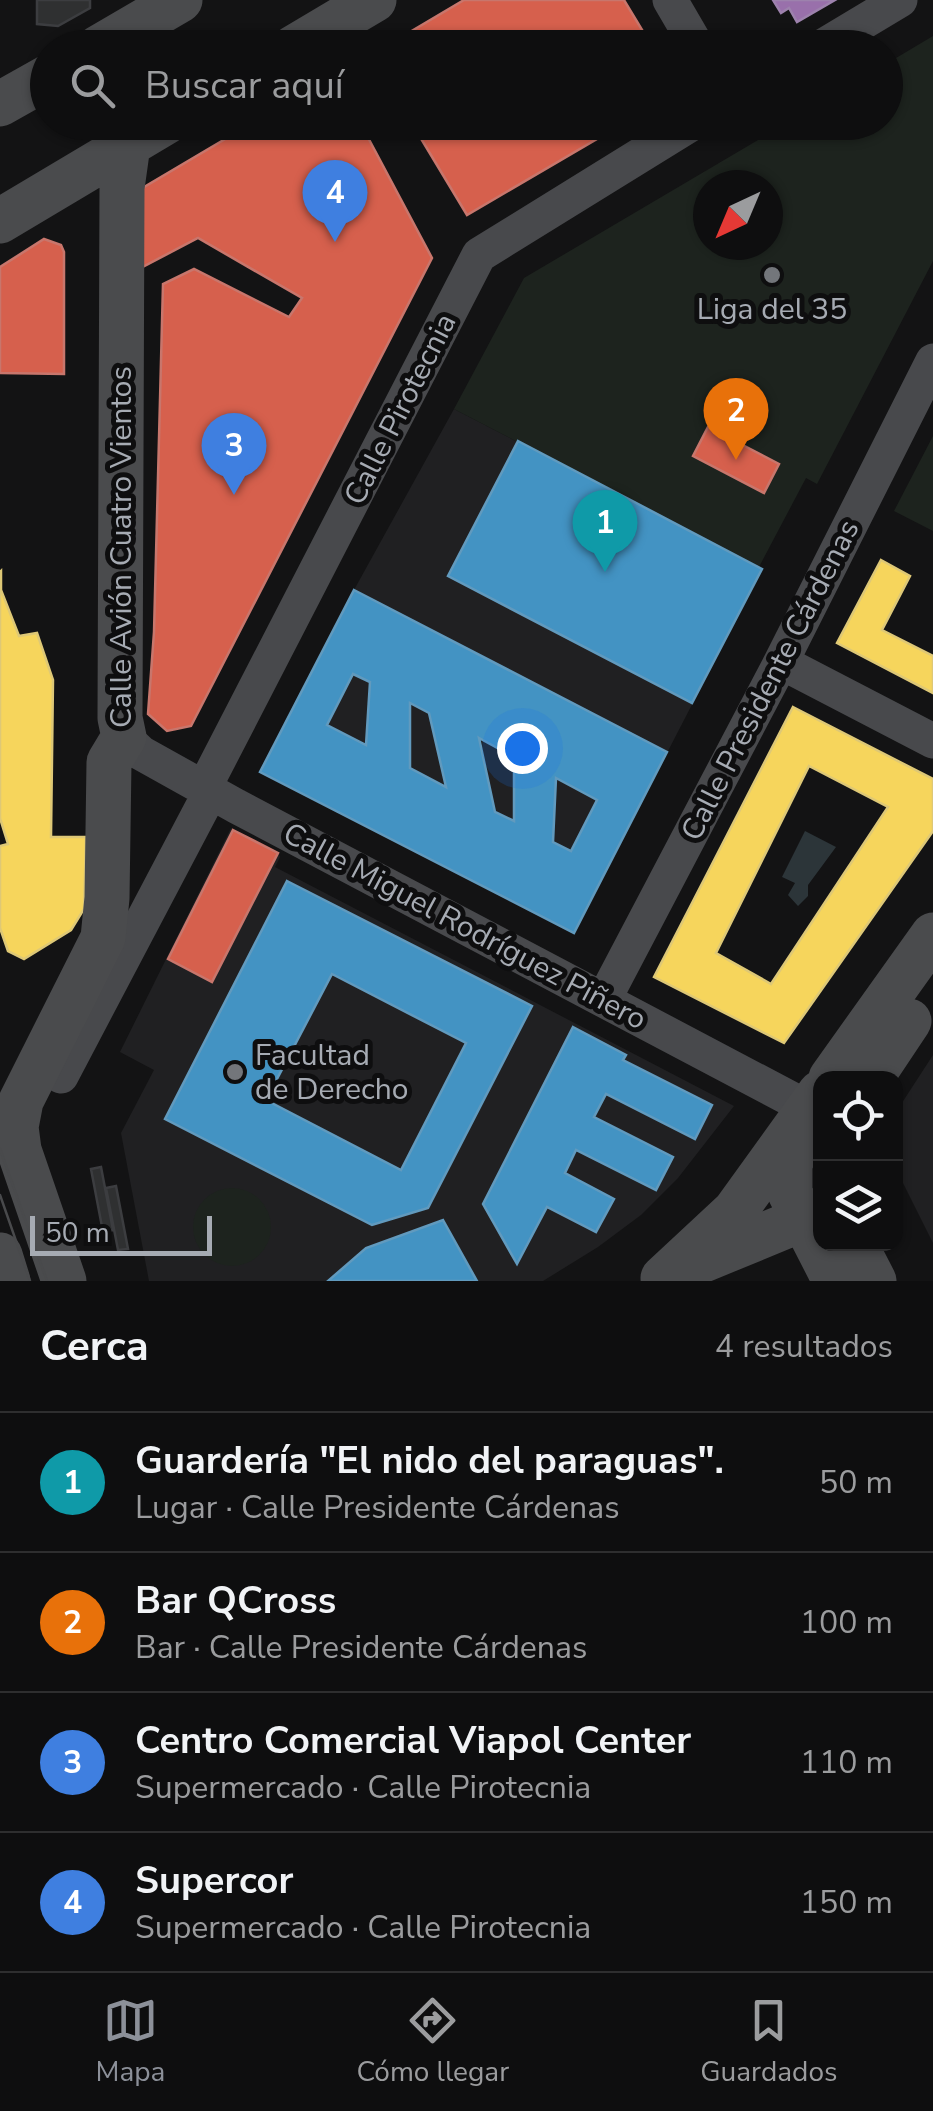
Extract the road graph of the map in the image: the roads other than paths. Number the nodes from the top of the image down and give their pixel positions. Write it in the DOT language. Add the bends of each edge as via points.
graph roads {
  1 [pos="180,0"];
  2 [pos="374,0"];
  3 [pos="670,0"];
  4 [pos="900,0"];
  5 [pos="124,30"];
  6 [pos="324,30"];
  7 [pos="688,30"];
  8 [pos="850,30"];
  9 [pos="117,140"];
  10 [pos="120,140"];
  11 [pos="665,140"];
  12 [pos="0,221"];
  13 [pos="931,369"];
  14 [pos="781,662"];
  15 [pos="124,737"];
  16 [pos="933,741"];
  17 [pos="203,798"];
  18 [pos="933,935"];
  19 [pos="933,987"];
  20 [pos="604,998"];
  21 [pos="843,1071"];
  22 [pos="875,1071"];
  23 [pos="61,1076"];
  24 [pos="813,1102"];
  25 [pos="813,1115"];
  26 [pos="813,1120"];
  27 [pos="812,1219"];
  28 [pos="859,1251"];
  29 [pos="0,1255"];
  30 [pos="660,1279"];
  31 [pos="8,1281"];
  32 [pos="64,1281"];
  33 [pos="835,1281"];
  34 [pos="874,1281"];
  1 -- 5 [label="main road"];
  2 -- 6 [label="main road"];
  3 -- 7 [label="street"];
  4 -- 8 [label="street"];
  9 -- 12 [label="main road"];
  10 -- 15 [label="main road, Calle Avión Cuatro Vientos"];
  11 -- 17 [label="street, Calle Pirotecnia" via="479,255"];
  13 -- 14 [label="street, Calle Presidente Cárdenas"];
  14 -- 16 [label="street"];
  14 -- 20 [label="street, Calle Presidente Cárdenas"];
  15 -- 17 [label="street, Calle Miguel Rodríguez Piñero"];
  15 -- 32 [label="main road, Calle Avión Cuatro Vientos" via="109,762 103,938 27,1088 16,1128"];
  17 -- 20 [label="street, Calle Miguel Rodríguez Piñero"];
  17 -- 23 [label="street, Calle Pirotecnia"];
  18 -- 21 [label="main road"];
  19 -- 22 [label="main road"];
  20 -- 24 [label="street, Calle Miguel Rodríguez Piñero"];
  25 -- 30 [label="main road" via="735,1212"];
  26 -- 27 [label="main road" via="790,1165 790,1193"];
  27 -- 30 [label="main road" via="754,1236"];
  27 -- 33 [label="main road"];
  28 -- 34 [label="main road"];
  29 -- 31 [label="main road"];
}
